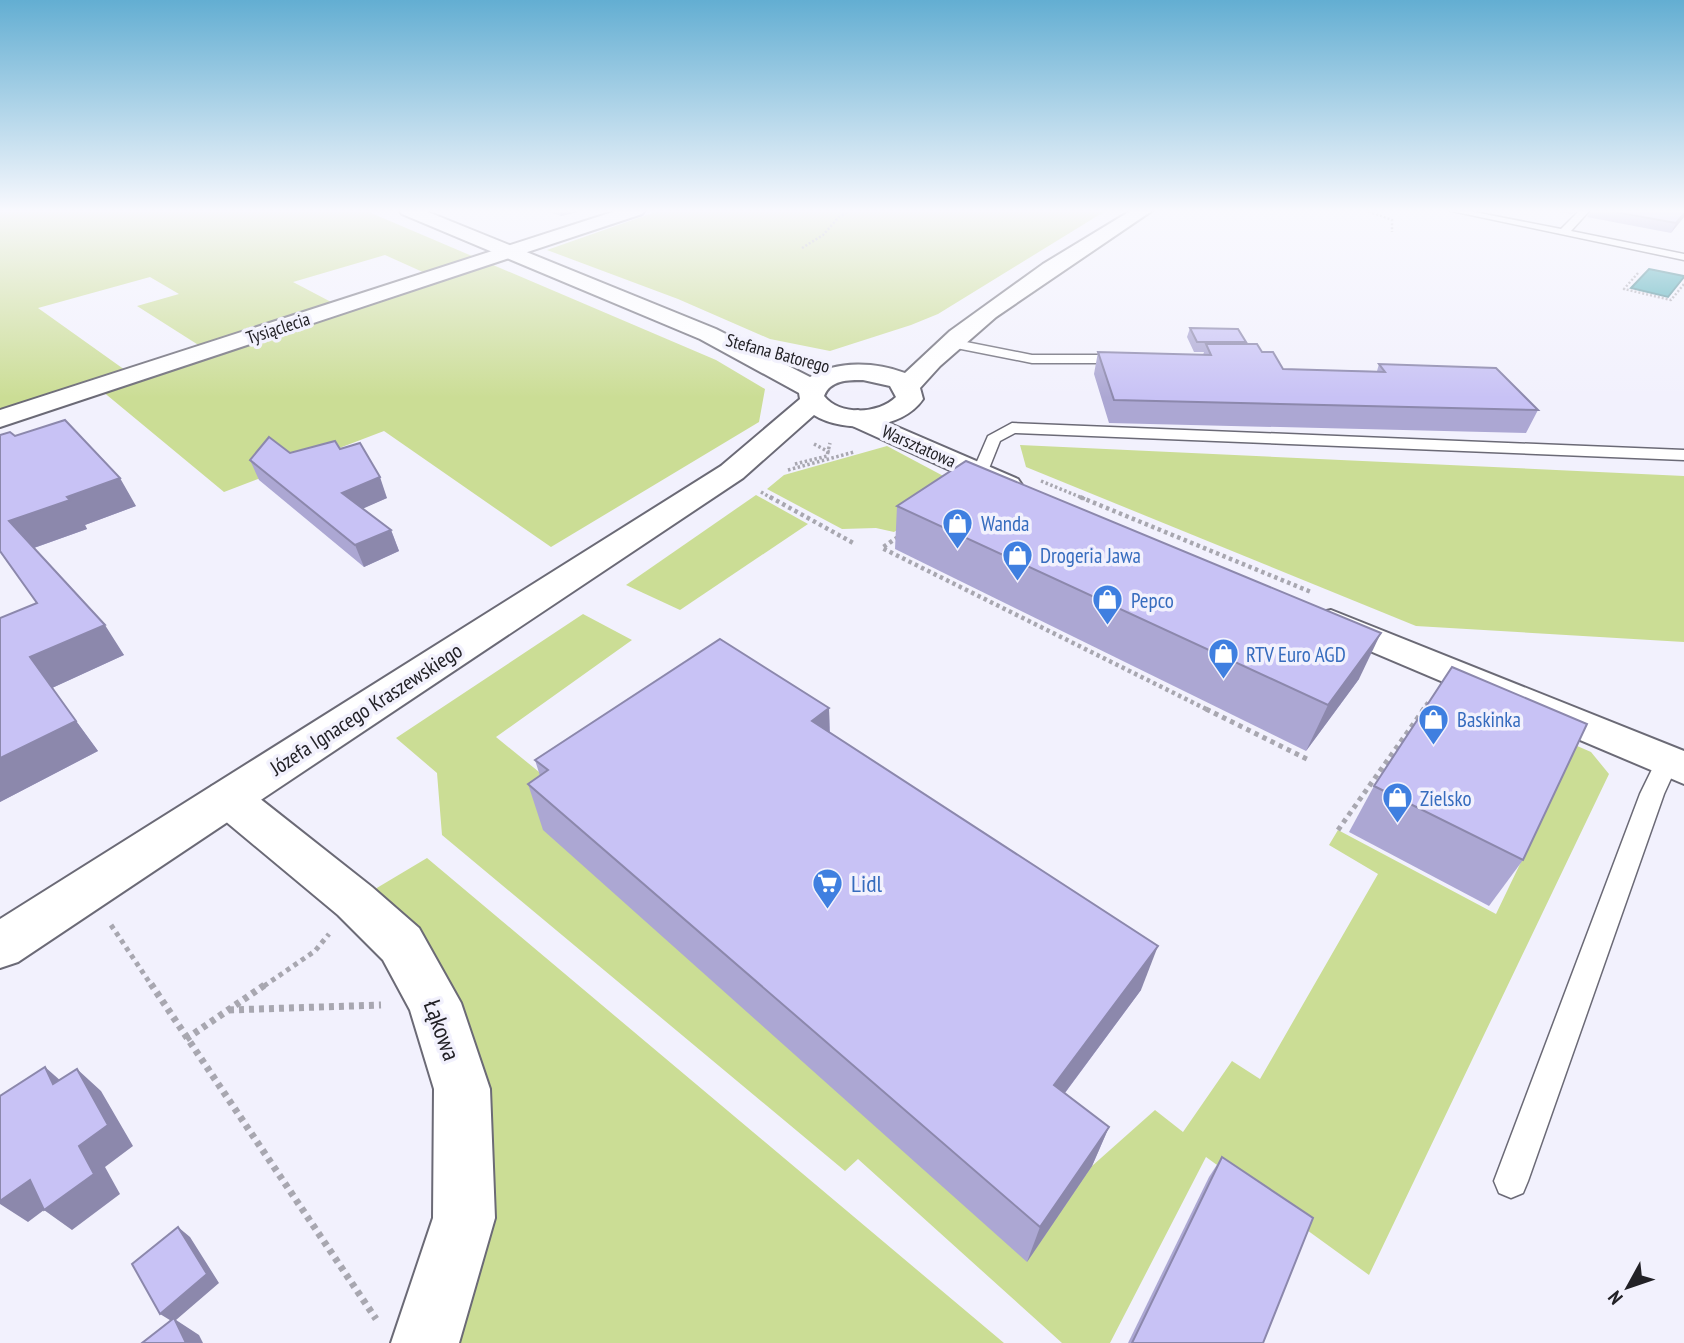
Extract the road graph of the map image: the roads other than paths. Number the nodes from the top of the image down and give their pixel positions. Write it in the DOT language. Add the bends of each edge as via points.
graph roads {
  1 [pos="446,273"];
  2 [pos="563,273"];
  3 [pos="1048,273"];
  4 [pos="1011,297"];
  5 [pos="708,334"];
  6 [pos="951,343"];
  7 [pos="1139,359"];
  8 [pos="849,373"];
  9 [pos="813,396"];
  10 [pos="906,396"];
  11 [pos="858,418"];
  12 [pos="0,419"];
  13 [pos="1684,455"];
  14 [pos="980,473"];
  15 [pos="742,480"];
  16 [pos="1044,500"];
  17 [pos="1298,607"];
  18 [pos="1676,765"];
  19 [pos="228,798"];
  20 [pos="0,946"];
  21 [pos="1511,1181"];
  22 [pos="405,1337"];
  1 -- 12 [label="street, Tysiąclecia"];
  2 -- 5 [label="street, Stefana Batorego"];
  3 -- 4 [label="street"];
  4 -- 6 [label="street"];
  4 -- 8 [label="street"];
  5 -- 8 [label="street, Stefana Batorego"];
  5 -- 9 [label="street, Stefana Batorego"];
  6 -- 7 [label="lane" via="1032,359"];
  6 -- 10 [label="street" via="925,365"];
  8 -- 9 [label="street, Józefa Ignacego Kraszewskiego" via="825,378"];
  8 -- 10 [label="street" via="889,376"];
  9 -- 11 [label="street, Stefana Batorego" via="831,413"];
  9 -- 15 [label="street, Józefa Ignacego Kraszewskiego"];
  10 -- 11 [label="street" via="887,415"];
  10 -- 14 [label="street, Warsztatowa"];
  11 -- 14 [label="street, Warsztatowa"];
  11 -- 15 [label="street, Józefa Ignacego Kraszewskiego" via="816,436"];
  13 -- 14 [label="lane" via="1012,428 993,439"];
  14 -- 16 [label="street, Warsztatowa"];
  15 -- 19 [label="street, Józefa Ignacego Kraszewskiego"];
  17 -- 18 [label="street"];
  18 -- 21 [label="lane" via="1652,794"];
  19 -- 20 [label="street, Józefa Ignacego Kraszewskiego"];
  19 -- 22 [label="street, Łąkowa" via="401,944 435,1003 462,1089 464,1218"];
}
